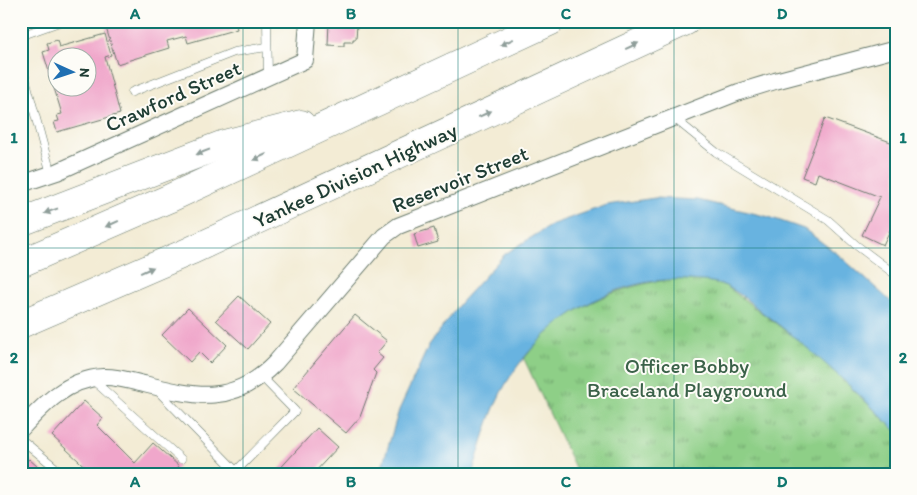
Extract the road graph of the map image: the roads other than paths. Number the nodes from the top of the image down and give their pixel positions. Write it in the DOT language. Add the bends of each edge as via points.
graph roads {
  1 [pos="62,21"];
  2 [pos="267,21"];
  3 [pos="308,21"];
  4 [pos="551,21"];
  5 [pos="686,21"];
  6 [pos="21,42"];
  7 [pos="267,47"];
  8 [pos="896,49"];
  9 [pos="21,63"];
  10 [pos="268,76"];
  11 [pos="132,92"];
  12 [pos="368,106"];
  13 [pos="674,118"];
  14 [pos="51,174"];
  15 [pos="21,184"];
  16 [pos="21,222"];
  17 [pos="21,263"];
  18 [pos="896,275"];
  19 [pos="112,286"];
  20 [pos="21,324"];
  21 [pos="21,344"];
  22 [pos="261,376"];
  23 [pos="92,378"];
  24 [pos="153,386"];
  25 [pos="21,430"];
  26 [pos="21,439"];
  27 [pos="181,459"];
  28 [pos="236,473"];
  29 [pos="63,474"];
  1 -- 6 [label="lane" via="24,35"];
  2 -- 7 [label="lane"];
  3 -- 10 [label="street, Crawford Street" via="306,60"];
  4 -- 12 [label="highway, one-way"];
  19 -- 5 [label="highway, Yankee Division Highway, one-way"];
  7 -- 10 [label="lane"];
  7 -- 11 [label="lane" via="234,52"];
  8 -- 13 [label="street, Reservoir Street" via="766,83"];
  9 -- 14 [label="lane"];
  10 -- 14 [label="street, Crawford Street"];
  12 -- 16 [label="highway, one-way" via="224,144"];
  12 -- 17 [label="highway, one-way"];
  13 -- 18 [label="lane" via="716,152 828,220"];
  13 -- 22 [label="street, Reservoir Street" via="398,226 384,236"];
  14 -- 15 [label="street, Crawford Street"];
  19 -- 20 [label="highway, Yankee Division Highway"];
  19 -- 21 [label="highway"];
  22 -- 24 [label="street, Reservoir Street" via="246,387 225,394 198,394"];
  22 -- 28 [label="lane" via="295,411"];
  23 -- 24 [label="street, Reservoir Street" via="111,377"];
  23 -- 25 [label="street, Reservoir Street" via="58,393"];
  23 -- 27 [label="lane"];
  24 -- 28 [label="lane"];
  26 -- 29 [label="lane"];
}
